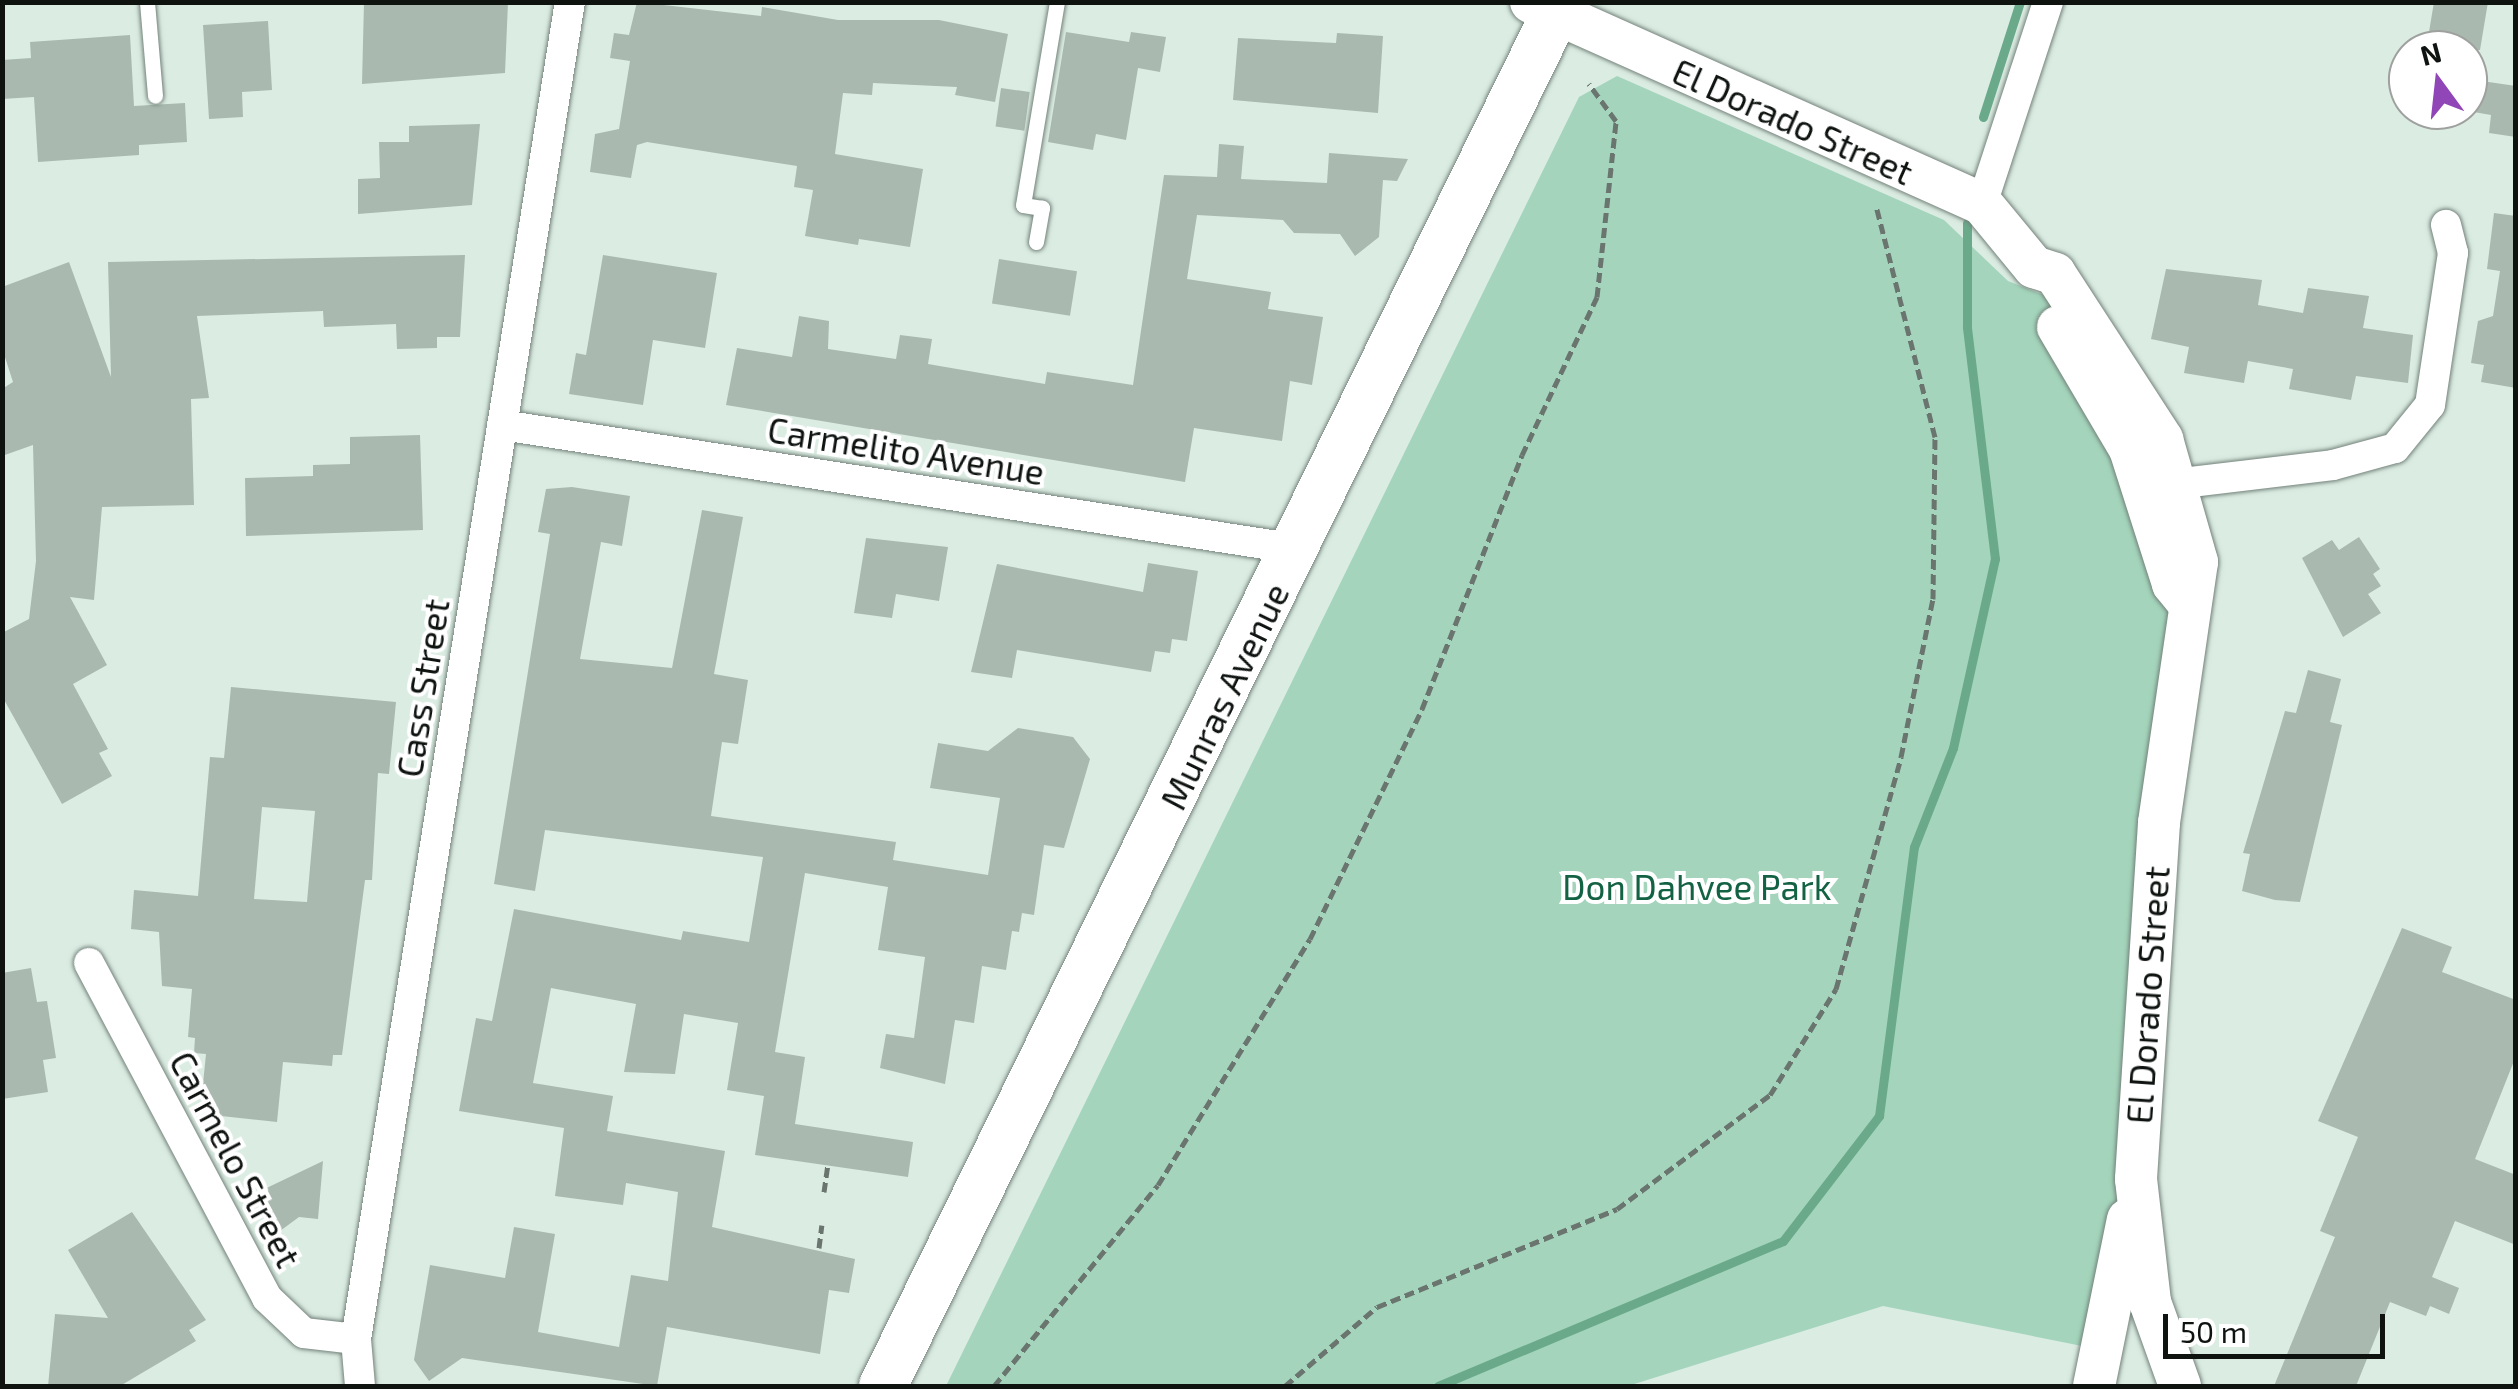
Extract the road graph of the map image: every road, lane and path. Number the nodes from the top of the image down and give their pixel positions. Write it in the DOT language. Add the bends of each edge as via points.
graph roads {
  1 [pos="147,2"];
  2 [pos="570,2"];
  3 [pos="1057,2"];
  4 [pos="2048,2"];
  5 [pos="1551,5"];
  6 [pos="1589,84"];
  7 [pos="155,96"];
  8 [pos="1982,204"];
  9 [pos="1876,206"];
  10 [pos="2446,225"];
  11 [pos="1036,242"];
  12 [pos="2034,268"];
  13 [pos="2108,410"];
  14 [pos="502,425"];
  15 [pos="2180,482"];
  16 [pos="1297,549"];
  17 [pos="2186,600"];
  18 [pos="89,963"];
  19 [pos="828,1166"];
  20 [pos="2136,1179"];
  21 [pos="824,1192"];
  22 [pos="822,1224"];
  23 [pos="819,1248"];
  24 [pos="356,1339"];
  25 [pos="360,1386"];
  26 [pos="883,1386"];
  27 [pos="994,1386"];
  28 [pos="1285,1386"];
  29 [pos="2094,1386"];
  30 [pos="2180,1386"];
  1 -- 7 [label="lane"];
  2 -- 14 [label="street, Cass Street"];
  3 -- 11 [label="lane" via="1023,204 1042,208"];
  4 -- 8 [label="street"];
  5 -- 8 [label="street, El Dorado Street"];
  5 -- 16 [label="main road, Munras Avenue"];
  6 -- 27 [label="path" via="1616,121 1597,297 1522,455 1422,709 1310,939 1158,1185"];
  8 -- 12 [label="street, El Dorado Street"];
  9 -- 28 [label="path" via="1935,437 1933,599 1901,758 1836,989 1770,1095 1617,1209 1378,1306"];
  10 -- 15 [label="street" via="2452,254 2444,310 2430,405 2416,429 2395,448 2332,465"];
  12 -- 13 [label="street, El Dorado Street" via="2035,287"];
  12 -- 15 [label="street, El Dorado Street" via="2055,274 2139,400"];
  13 -- 15 [label="street" via="2132,422 2160,480"];
  13 -- 17 [label="street, El Dorado Street" via="2148,493 2173,584"];
  14 -- 16 [label="street, Carmelito Avenue"];
  14 -- 24 [label="street, Cass Street"];
  15 -- 17 [label="street, El Dorado Street" via="2197,562"];
  16 -- 26 [label="main road, Munras Avenue"];
  17 -- 20 [label="street, El Dorado Street" via="2154,876"];
  18 -- 24 [label="street, Carmelo Street" via="267,1298 304,1333"];
  19 -- 21 [label="path"];
  20 -- 29 [label="street"];
  20 -- 30 [label="street, El Dorado Street" via="2150,1302"];
  22 -- 23 [label="path"];
  24 -- 25 [label="street, Cass Street"];
}
